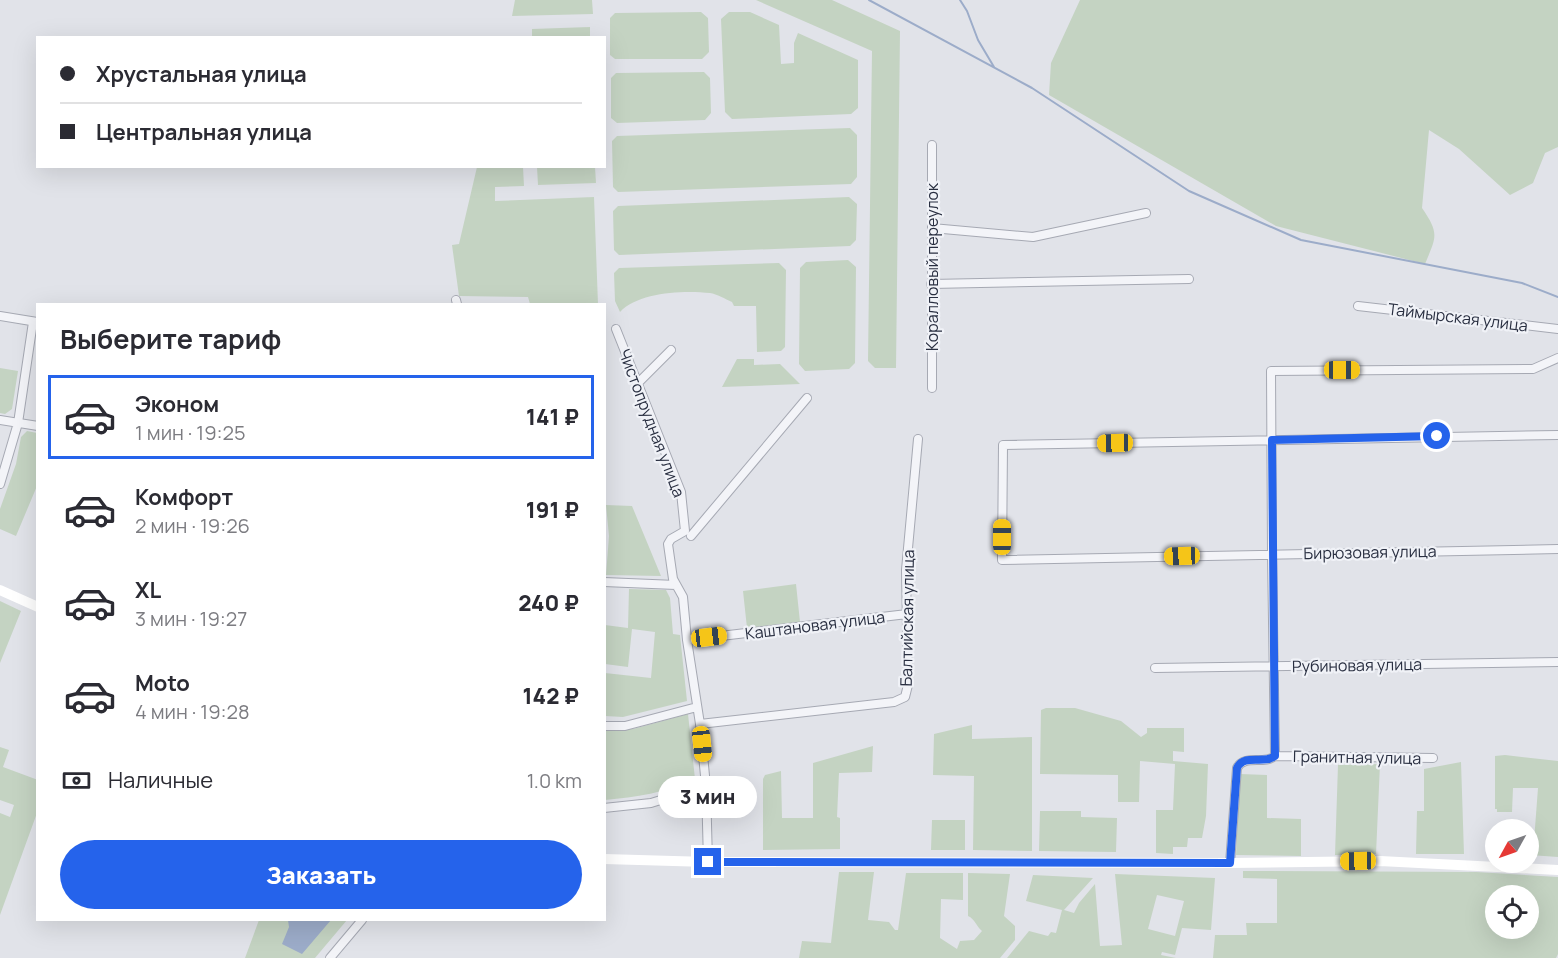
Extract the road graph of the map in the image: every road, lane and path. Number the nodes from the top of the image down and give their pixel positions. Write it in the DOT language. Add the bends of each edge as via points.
graph roads {
  1 [pos="932,145"];
  2 [pos="1146,213"];
  3 [pos="932,228"];
  4 [pos="1189,279"];
  5 [pos="931,285"];
  6 [pos="1359,306"];
  7 [pos="0,316"];
  8 [pos="35,322"];
  9 [pos="616,329"];
  10 [pos="1558,329"];
  11 [pos="671,350"];
  12 [pos="1558,358"];
  13 [pos="638,384"];
  14 [pos="932,388"];
  15 [pos="807,398"];
  16 [pos="0,420"];
  17 [pos="18,423"];
  18 [pos="36,426"];
  19 [pos="1557,435"];
  20 [pos="918,439"];
  21 [pos="1272,440"];
  22 [pos="0,484"];
  23 [pos="691,536"];
  24 [pos="1558,549"];
  25 [pos="1272,554"];
  26 [pos="606,582"];
  27 [pos="676,585"];
  28 [pos="0,590"];
  29 [pos="36,607"];
  30 [pos="906,614"];
  31 [pos="687,640"];
  32 [pos="1558,662"];
  33 [pos="1273,667"];
  34 [pos="1155,668"];
  35 [pos="697,707"];
  36 [pos="699,724"];
  37 [pos="606,726"];
  38 [pos="1275,756"];
  39 [pos="1433,758"];
  40 [pos="706,786"];
  41 [pos="606,808"];
  42 [pos="606,859"];
  43 [pos="708,862"];
  44 [pos="1230,863"];
  45 [pos="1558,870"];
  46 [pos="361,921"];
  47 [pos="330,958"];
  1 -- 3 [label="street, Коралловый переулок"];
  2 -- 3 [label="street" via="1033,237"];
  3 -- 5 [label="street, Коралловый переулок"];
  4 -- 5 [label="street"];
  5 -- 14 [label="street, Коралловый переулок"];
  6 -- 10 [label="street, Таймырская улица"];
  7 -- 8 [label="street"];
  8 -- 17 [label="street"];
  9 -- 13 [label="street, Чистопрудная улица"];
  11 -- 13 [label="street"];
  12 -- 21 [label="street" via="1533,369 1271,371"];
  13 -- 27 [label="street, Чистопрудная улица" via="681,492 685,531 668,544"];
  15 -- 23 [label="street"];
  16 -- 17 [label="street"];
  17 -- 18 [label="street"];
  17 -- 22 [label="street"];
  19 -- 21 [label="street"];
  20 -- 30 [label="street, Балтийская улица" via="906,570"];
  21 -- 25 [label="street"];
  21 -- 25 [label="street, Бирюзовая улица" via="1003,445 1002,560"];
  24 -- 25 [label="street, Бирюзовая улица"];
  25 -- 33 [label="street"];
  26 -- 27 [label="street"];
  27 -- 31 [label="street, Чистопрудная улица" via="683,597"];
  28 -- 29 [label="main road"];
  30 -- 31 [label="street, Каштановая улица"];
  30 -- 36 [label="street, Балтийская улица" via="905,697 894,702"];
  31 -- 35 [label="street, Чистопрудная улица"];
  32 -- 33 [label="street, Рубиновая улица"];
  33 -- 34 [label="street, Рубиновая улица"];
  33 -- 38 [label="street"];
  35 -- 36 [label="street, Чистопрудная улица"];
  35 -- 37 [label="street" via="625,726"];
  36 -- 40 [label="street, Чистопрудная улица"];
  38 -- 39 [label="street, Гранитная улица"];
  38 -- 44 [label="street, Гранитная улица" via="1239,763"];
  40 -- 41 [label="street" via="651,803"];
  40 -- 43 [label="street, Чистопрудная улица"];
  42 -- 43 [label="main road"];
  43 -- 44 [label="main road"];
  44 -- 45 [label="main road" via="1380,861"];
  46 -- 47 [label="street"];
}
